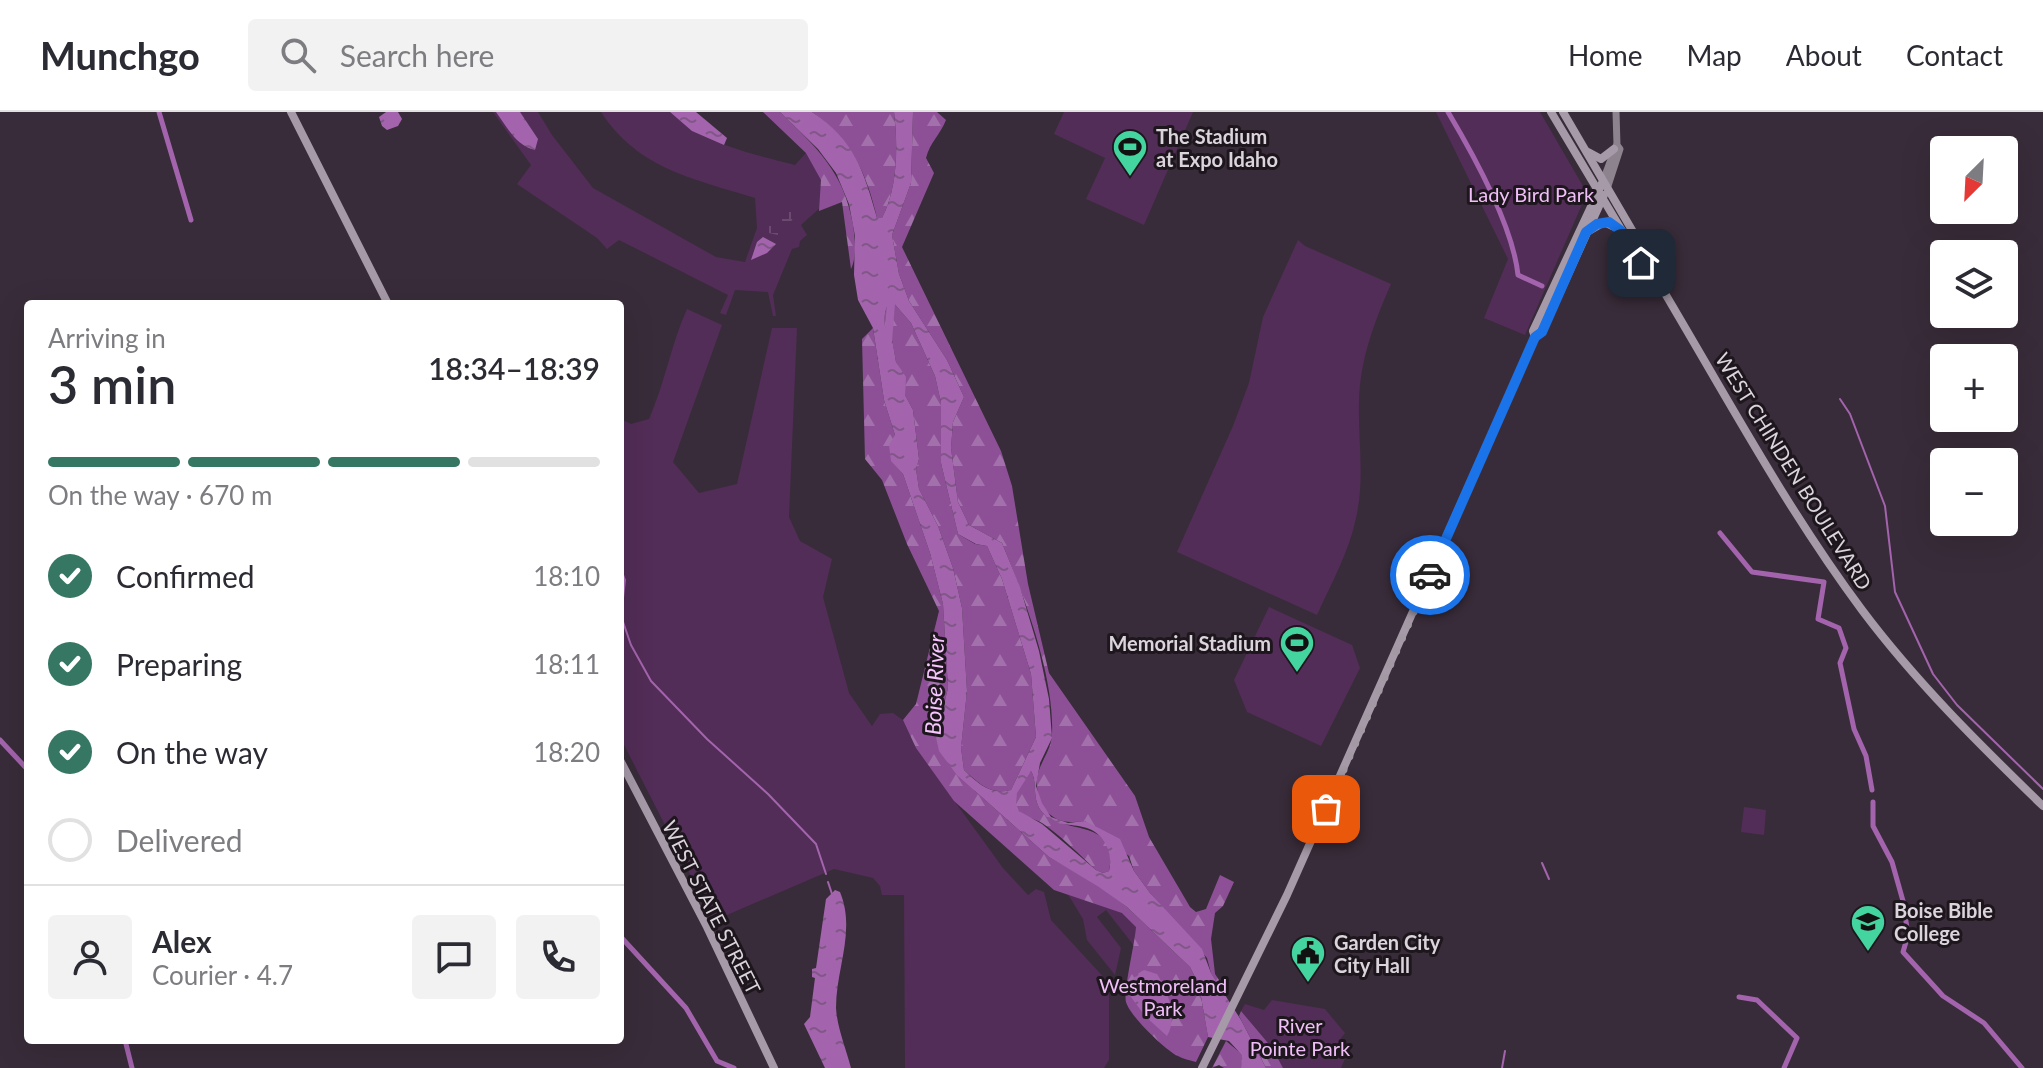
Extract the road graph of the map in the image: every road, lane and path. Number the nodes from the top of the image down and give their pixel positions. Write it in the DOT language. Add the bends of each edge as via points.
graph roads {
  1 [pos="291,112"];
  2 [pos="1551,112"];
  3 [pos="1563,112"];
  4 [pos="1616,112"];
  5 [pos="1582,147"];
  6 [pos="1616,147"];
  7 [pos="1602,190"];
  8 [pos="1620,230"];
  9 [pos="1586,232"];
  10 [pos="1660,285"];
  11 [pos="386,300"];
  12 [pos="1535,337"];
  13 [pos="624,768"];
  14 [pos="2043,806"];
  15 [pos="774,1068"];
  16 [pos="1202,1068"];
  1 -- 11 [label="main road"];
  2 -- 7 [label="main road, WEST CHINDEN BOULEVARD"];
  3 -- 5 [label="main road, WEST CHINDEN BOULEVARD"];
  4 -- 6 [label="main road"];
  5 -- 6 [label="main road" via="1601,159"];
  5 -- 7 [label="main road, WEST CHINDEN BOULEVARD"];
  6 -- 7 [label="main road"];
  7 -- 8 [label="main road, WEST CHINDEN BOULEVARD"];
  7 -- 9 [label="main road"];
  7 -- 10 [label="main road, WEST CHINDEN BOULEVARD"];
  7 -- 12 [label="main road" via="1533,331"];
  8 -- 9 [label="main road" via="1604,222"];
  8 -- 10 [label="main road, WEST CHINDEN BOULEVARD" via="1652,281"];
  9 -- 12 [label="main road" via="1542,332"];
  10 -- 14 [label="main road, WEST CHINDEN BOULEVARD" via="1862,611 1934,697"];
  12 -- 16 [label="main road" via="1304,859"];
  13 -- 15 [label="main road, WEST STATE STREET"];
}
